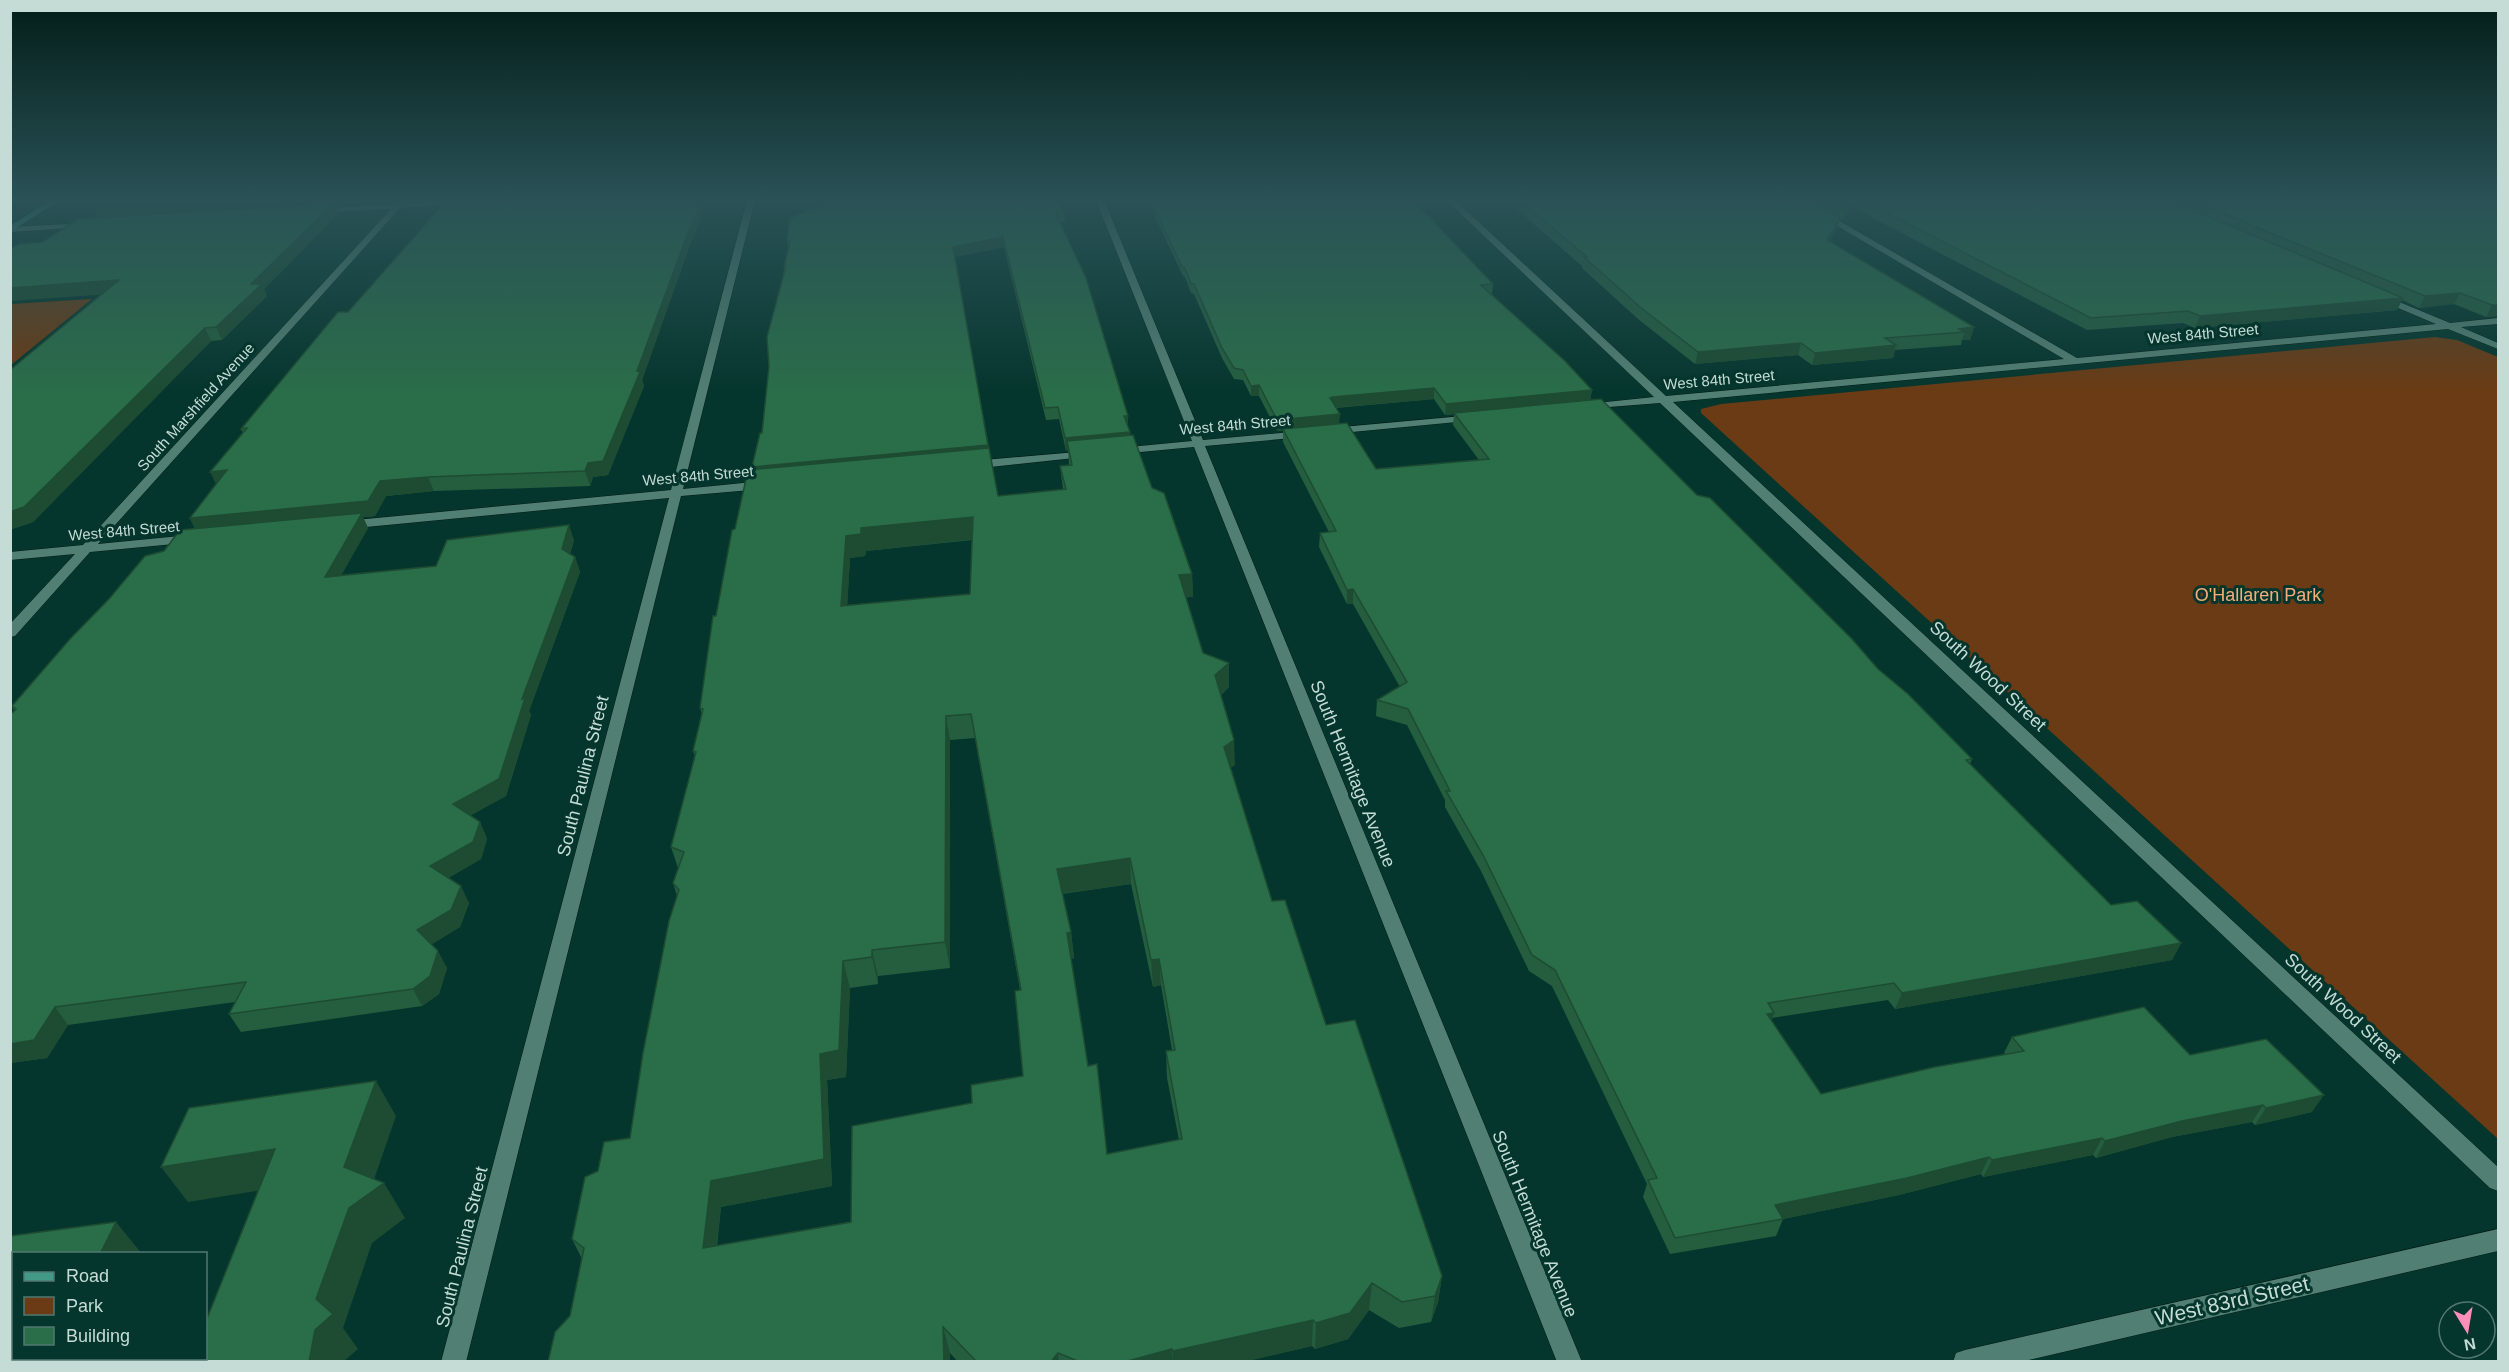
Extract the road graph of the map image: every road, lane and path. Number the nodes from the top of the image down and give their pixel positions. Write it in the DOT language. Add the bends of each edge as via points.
graph roads {
  1 [pos="345,264"];
  2 [pos="735,264"];
  3 [pos="1126,264"];
  4 [pos="1519,264"];
  5 [pos="1908,264"];
  6 [pos="2374,295"];
  7 [pos="2499,321"];
  8 [pos="2449,326"];
  9 [pos="2499,346"];
  10 [pos="2075,361"];
  11 [pos="1664,400"];
  12 [pos="1580,408"];
  13 [pos="1487,417"];
  14 [pos="1198,444"];
  15 [pos="959,467"];
  16 [pos="774,484"];
  17 [pos="676,493"];
  18 [pos="333,526"];
  19 [pos="202,538"];
  20 [pos="87,549"];
  21 [pos="10,556"];
  22 [pos="10,633"];
  23 [pos="2499,1181"];
  24 [pos="2499,1240"];
  25 [pos="453,1362"];
  26 [pos="1570,1362"];
  27 [pos="1965,1362"];
  1 -- 20 [label="street, South Marshfield Avenue"];
  2 -- 17 [label="street, South Paulina Street"];
  3 -- 14 [label="street, South Hermitage Avenue"];
  4 -- 11 [label="street, South Wood Street"];
  5 -- 10 [label="street"];
  6 -- 8 [label="street"];
  7 -- 8 [label="street, West 84th Street"];
  8 -- 9 [label="street"];
  8 -- 10 [label="street, West 84th Street"];
  10 -- 11 [label="street, West 84th Street"];
  11 -- 12 [label="street, West 84th Street"];
  11 -- 23 [label="street, South Wood Street"];
  13 -- 14 [label="street, West 84th Street"];
  14 -- 15 [label="street, West 84th Street"];
  14 -- 26 [label="street, South Hermitage Avenue"];
  16 -- 17 [label="street, West 84th Street"];
  17 -- 18 [label="street, West 84th Street"];
  17 -- 25 [label="street, South Paulina Street"];
  19 -- 20 [label="street, West 84th Street"];
  20 -- 21 [label="street, West 84th Street"];
  20 -- 22 [label="street, South Marshfield Avenue"];
  24 -- 27 [label="street, West 83rd Street"];
}
